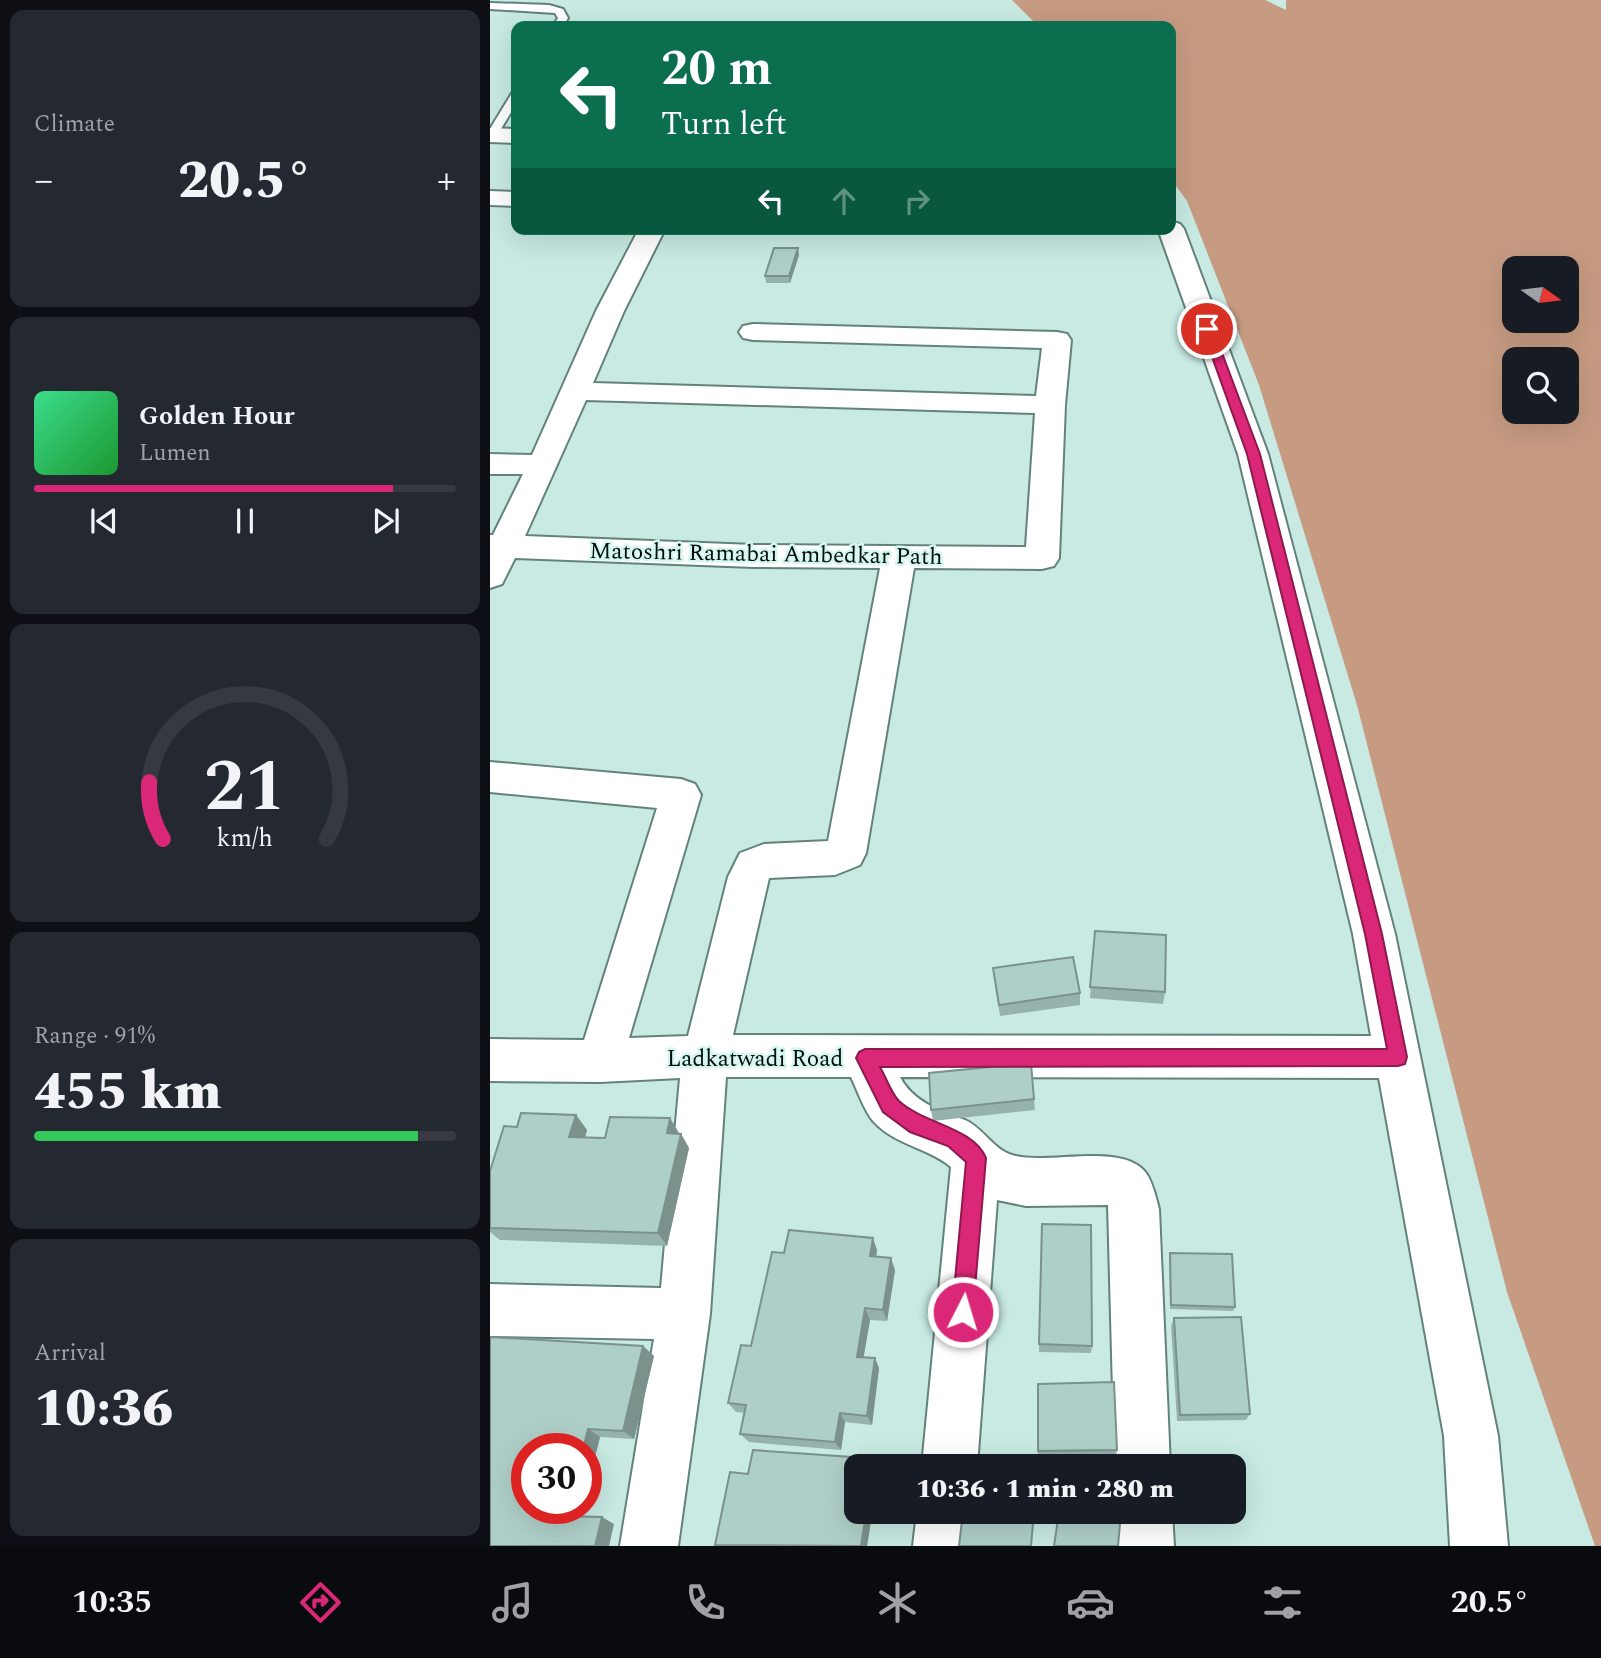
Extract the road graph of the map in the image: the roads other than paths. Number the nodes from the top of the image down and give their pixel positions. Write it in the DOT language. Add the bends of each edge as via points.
graph roads {
  1 [pos="490,6"];
  2 [pos="561,21"];
  3 [pos="511,103"];
  4 [pos="491,135"];
  5 [pos="511,136"];
  6 [pos="490,198"];
  7 [pos="511,199"];
  8 [pos="649,235"];
  9 [pos="1173,235"];
  10 [pos="753,332"];
  11 [pos="573,391"];
  12 [pos="1050,405"];
  13 [pos="490,464"];
  14 [pos="543,465"];
  15 [pos="498,546"];
  16 [pos="899,557"];
  17 [pos="490,576"];
  18 [pos="490,778"];
  19 [pos="705,1056"];
  20 [pos="1398,1057"];
  21 [pos="865,1058"];
  22 [pos="490,1060"];
  23 [pos="600,1061"];
  24 [pos="976,1158"];
  25 [pos="490,1310"];
  26 [pos="684,1314"];
  27 [pos="950,1454"];
  28 [pos="1143,1454"];
  29 [pos="944,1524"];
  30 [pos="1145,1524"];
  31 [pos="649,1546"];
  32 [pos="942,1546"];
  33 [pos="1146,1546"];
  34 [pos="1479,1546"];
  1 -- 2 [label="lane" via="549,8 559,11"];
  3 -- 4 [label="lane"];
  4 -- 5 [label="street"];
  6 -- 7 [label="street"];
  8 -- 11 [label="street"];
  9 -- 20 [label="street" via="1253,454 1374,934"];
  10 -- 12 [label="street" via="1057,340"];
  11 -- 12 [label="street"];
  11 -- 14 [label="street"];
  12 -- 16 [label="street, Matoshri Ramabai Ambedkar Path" via="1042,558"];
  13 -- 14 [label="street"];
  14 -- 15 [label="street"];
  15 -- 16 [label="street, Matoshri Ramabai Ambedkar Path"];
  15 -- 17 [label="street"];
  16 -- 19 [label="street" via="850,845 835,858 754,865"];
  18 -- 23 [label="street" via="681,795"];
  19 -- 21 [label="street, Ladkatwadi Road"];
  19 -- 23 [label="street, Ladkatwadi Road"];
  19 -- 26 [label="street"];
  20 -- 21 [label="street, Ladkatwadi Road"];
  20 -- 34 [label="street" via="1471,1436"];
  21 -- 24 [label="street" via="890,1105 917,1125 954,1139"];
  22 -- 23 [label="street, Ladkatwadi Road"];
  24 -- 27 [label="street"];
  24 -- 28 [label="street" via="997,1176 1026,1182 1116,1181 1129,1190 1134,1209"];
  25 -- 26 [label="street"];
  26 -- 31 [label="street"];
  29 -- 32 [label="street"];
  30 -- 33 [label="street"];
}
